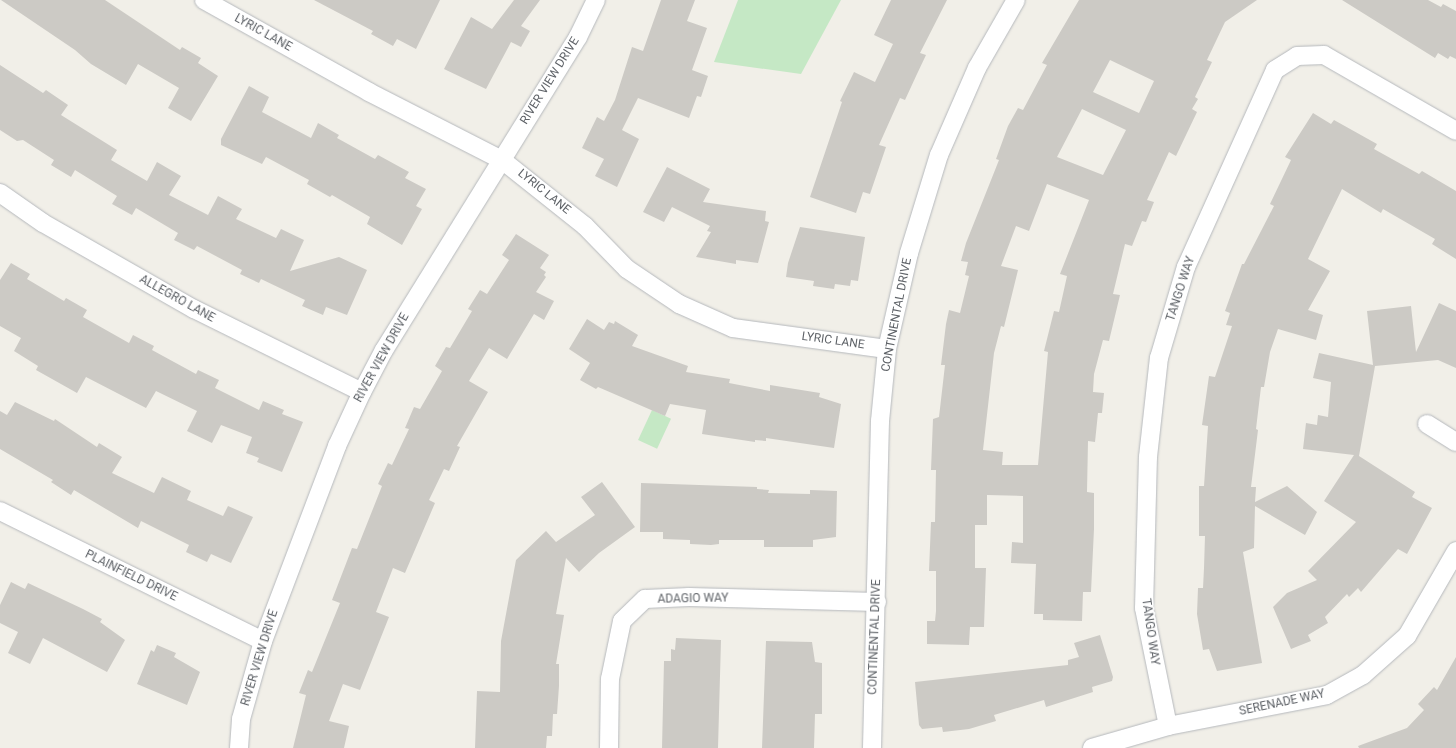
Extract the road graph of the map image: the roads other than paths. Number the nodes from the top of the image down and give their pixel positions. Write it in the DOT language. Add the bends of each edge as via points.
graph roads {
  1 [pos="204,0"];
  2 [pos="596,0"];
  3 [pos="1016,0"];
  4 [pos="1456,131"];
  5 [pos="502,160"];
  6 [pos="0,193"];
  7 [pos="887,348"];
  8 [pos="362,392"];
  9 [pos="1428,424"];
  10 [pos="1456,442"];
  11 [pos="0,511"];
  12 [pos="1456,551"];
  13 [pos="876,602"];
  14 [pos="263,641"];
  15 [pos="1168,726"];
  16 [pos="239,748"];
  17 [pos="609,748"];
  18 [pos="872,748"];
  19 [pos="1092,748"];
  1 -- 5 [label="street, LYRIC LANE" via="369,92"];
  2 -- 5 [label="street, RIVER VIEW DRIVE" via="578,37"];
  3 -- 7 [label="street, CONTINENTAL DRIVE" via="978,68 939,155 909,253"];
  4 -- 15 [label="street, TANGO WAY" via="1324,55 1297,56 1275,70 1186,267 1159,358 1148,457 1144,608"];
  5 -- 7 [label="street, LYRIC LANE" via="585,226 627,269 679,304 733,328"];
  5 -- 8 [label="street, RIVER VIEW DRIVE" via="384,350"];
  6 -- 8 [label="street, ALLEGRO LANE" via="43,223 194,309"];
  7 -- 13 [label="street, CONTINENTAL DRIVE" via="880,420"];
  8 -- 14 [label="street, RIVER VIEW DRIVE" via="337,446"];
  9 -- 10 [label="street"];
  11 -- 14 [label="street, PLAINFIELD DRIVE"];
  12 -- 15 [label="street, SERENADE WAY" via="1407,636 1363,675 1327,694"];
  13 -- 17 [label="street, ADAGIO WAY" via="689,597 645,599 622,621 610,679"];
  13 -- 18 [label="street, CONTINENTAL DRIVE"];
  14 -- 16 [label="street, RIVER VIEW DRIVE" via="241,719"];
  15 -- 19 [label="street, SERENADE WAY"];
}
